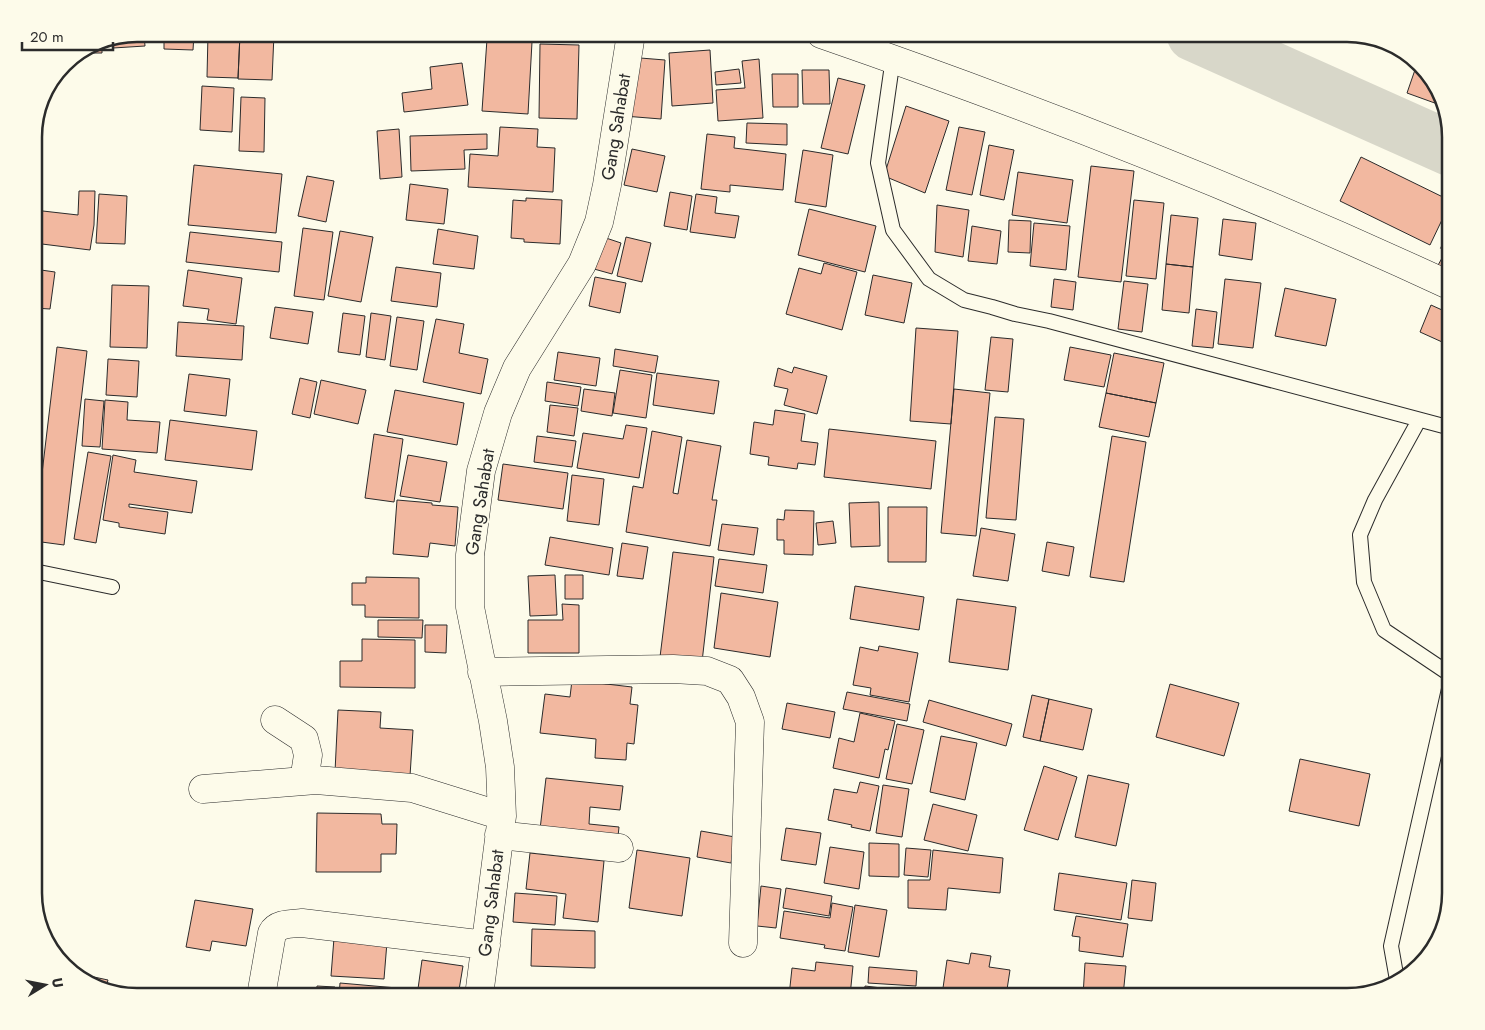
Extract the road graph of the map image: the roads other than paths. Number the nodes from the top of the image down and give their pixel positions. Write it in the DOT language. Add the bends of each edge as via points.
graph roads {
  1 [pos="846,42"];
  2 [pos="630,43"];
  3 [pos="893,58"];
  4 [pos="1442,282"];
  5 [pos="1419,420"];
  6 [pos="1442,426"];
  7 [pos="43,573"];
  8 [pos="112,587"];
  9 [pos="1442,669"];
  10 [pos="482,672"];
  11 [pos="275,720"];
  12 [pos="1442,720"];
  13 [pos="304,781"];
  14 [pos="203,789"];
  15 [pos="500,826"];
  16 [pos="619,848"];
  17 [pos="743,943"];
  18 [pos="486,945"];
  19 [pos="1396,975"];
  20 [pos="262,988"];
  21 [pos="480,988"];
  1 -- 3 [label="street"];
  2 -- 10 [label="street, Gang Sahabat" via="598,222 582,264 517,368 498,413 481,470 470,555 470,607"];
  3 -- 4 [label="street" via="1139,151"];
  3 -- 5 [label="lane" via="878,164 893,230 928,279 964,300"];
  5 -- 6 [label="lane"];
  5 -- 9 [label="lane" via="1375,500 1360,535 1364,582 1384,630"];
  7 -- 8 [label="lane"];
  10 -- 15 [label="street, Gang Sahabat" via="500,767"];
  10 -- 17 [label="street" via="673,669 707,671 730,680 741,697 750,722"];
  11 -- 13 [label="street" via="304,739 308,755"];
  12 -- 19 [label="lane" via="1391,946"];
  13 -- 14 [label="street"];
  13 -- 15 [label="street" via="412,788"];
  15 -- 16 [label="street"];
  15 -- 18 [label="street, Gang Sahabat"];
  18 -- 20 [label="street" via="302,923 284,925 272,933"];
  18 -- 21 [label="street, Gang Sahabat"];
}
